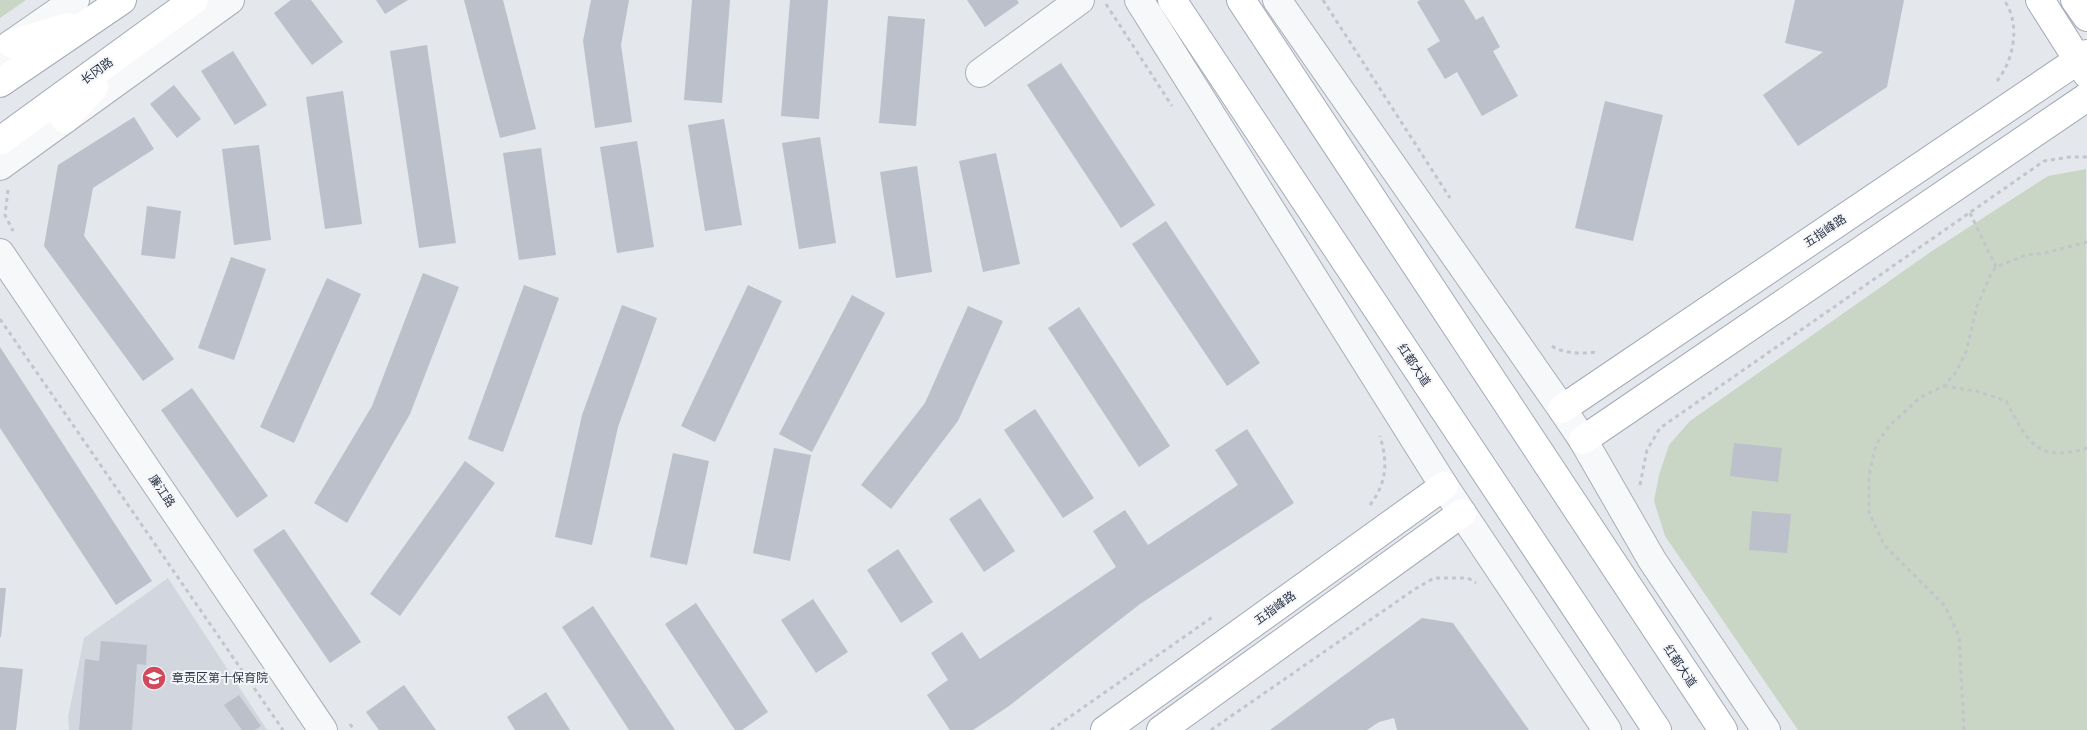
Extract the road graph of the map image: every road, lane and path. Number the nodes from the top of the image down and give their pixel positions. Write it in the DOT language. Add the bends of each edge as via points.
graph roads {
  1 [pos="75,0"];
  2 [pos="122,0"];
  3 [pos="194,0"];
  4 [pos="230,0"];
  5 [pos="1080,0"];
  6 [pos="1103,0"];
  7 [pos="1139,0"];
  8 [pos="1172,0"];
  9 [pos="1241,0"];
  10 [pos="1277,0"];
  11 [pos="1323,0"];
  12 [pos="2004,0"];
  13 [pos="2040,0"];
  14 [pos="2075,0"];
  15 [pos="2087,17"];
  16 [pos="94,20"];
  17 [pos="129,47"];
  18 [pos="6,48"];
  19 [pos="2084,63"];
  20 [pos="980,73"];
  21 [pos="0,83"];
  22 [pos="1992,86"];
  23 [pos="2087,97"];
  24 [pos="1172,107"];
  25 [pos="65,119"];
  26 [pos="0,141"];
  27 [pos="2087,157"];
  28 [pos="4,176"];
  29 [pos="1452,202"];
  30 [pos="1970,213"];
  31 [pos="7,242"];
  32 [pos="2087,242"];
  33 [pos="1996,267"];
  34 [pos="0,319"];
  35 [pos="1550,344"];
  36 [pos="1603,349"];
  37 [pos="1944,386"];
  38 [pos="1562,409"];
  39 [pos="1380,434"];
  40 [pos="1583,440"];
  41 [pos="2087,448"];
  42 [pos="1444,486"];
  43 [pos="1641,488"];
  44 [pos="1368,507"];
  45 [pos="1462,514"];
  46 [pos="1481,586"];
  47 [pos="1218,614"];
  48 [pos="336,727"];
  49 [pos="283,730"];
  50 [pos="354,730"];
  51 [pos="1051,730"];
  52 [pos="1105,730"];
  53 [pos="1161,730"];
  54 [pos="1211,730"];
  55 [pos="1607,730"];
  56 [pos="1657,730"];
  57 [pos="1722,730"];
  58 [pos="1766,730"];
  59 [pos="1964,730"];
  1 -- 18 [label="street"];
  2 -- 16 [label="main road"];
  3 -- 17 [label="main road, 长冈路"];
  4 -- 25 [label="street"];
  5 -- 20 [label="street"];
  6 -- 24 [label="path"];
  7 -- 42 [label="street"];
  8 -- 56 [label="main road, 红都大道"];
  9 -- 57 [label="main road, 红都大道"];
  10 -- 38 [label="street"];
  11 -- 29 [label="path"];
  12 -- 22 [label="path" via="2009,6 2014,34 2010,61"];
  13 -- 19 [label="main road"];
  14 -- 15 [label="main road"];
  16 -- 18 [label="main road"];
  16 -- 21 [label="main road"];
  17 -- 25 [label="main road"];
  17 -- 26 [label="main road, 长冈路"];
  19 -- 38 [label="main road, 五指峰路"];
  23 -- 40 [label="main road"];
  25 -- 28 [label="street"];
  27 -- 30 [label="path" via="2044,161"];
  28 -- 31 [label="path"];
  30 -- 33 [label="path"];
  30 -- 43 [label="path" via="1660,428 1647,450"];
  31 -- 48 [label="street, 廉江路"];
  32 -- 33 [label="path" via="2026,255"];
  33 -- 37 [label="path" via="1977,306 1966,352"];
  34 -- 49 [label="path"];
  35 -- 36 [label="path" via="1577,352 1596,353"];
  37 -- 41 [label="path" via="1976,391 2006,401 2021,431 2042,450 2056,453"];
  37 -- 59 [label="path" via="1921,397 1890,425 1876,445 1869,475 1870,512 1884,545 1944,606 1959,636"];
  38 -- 40 [label="street"];
  39 -- 44 [label="path" via="1386,462 1384,477 1379,493"];
  40 -- 58 [label="street" via="1652,560"];
  42 -- 45 [label="street"];
  42 -- 52 [label="main road, 五指峰路"];
  45 -- 53 [label="main road"];
  45 -- 55 [label="street"];
  46 -- 54 [label="path" via="1468,578 1434,578"];
  47 -- 51 [label="path"];
  48 -- 50 [label="path"];
}
